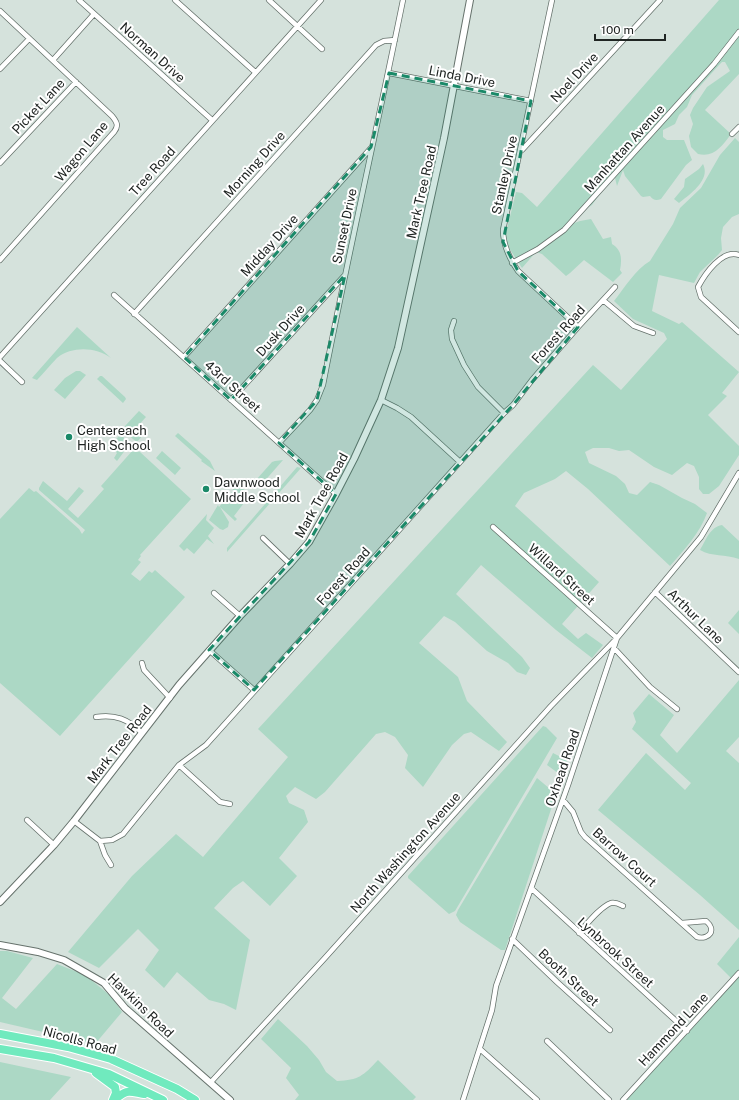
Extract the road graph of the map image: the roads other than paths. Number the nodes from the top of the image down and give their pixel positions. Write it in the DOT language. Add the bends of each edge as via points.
graph roads {
  1 [pos="79,0"];
  2 [pos="175,0"];
  3 [pos="269,0"];
  4 [pos="321,0"];
  5 [pos="403,0"];
  6 [pos="470,0"];
  7 [pos="552,0"];
  8 [pos="660,0"];
  9 [pos="0,12"];
  10 [pos="94,14"];
  11 [pos="298,26"];
  12 [pos="739,32"];
  13 [pos="29,39"];
  14 [pos="395,40"];
  15 [pos="322,50"];
  16 [pos="53,60"];
  17 [pos="0,69"];
  18 [pos="255,72"];
  19 [pos="389,73"];
  20 [pos="76,82"];
  21 [pos="454,86"];
  22 [pos="531,101"];
  23 [pos="212,120"];
  24 [pos="739,127"];
  25 [pos="732,134"];
  26 [pos="371,147"];
  27 [pos="520,151"];
  28 [pos="0,163"];
  29 [pos="739,254"];
  30 [pos="0,260"];
  31 [pos="512,263"];
  32 [pos="345,275"];
  33 [pos="615,287"];
  34 [pos="114,295"];
  35 [pos="603,300"];
  36 [pos="134,314"];
  37 [pos="454,320"];
  38 [pos="578,327"];
  39 [pos="739,332"];
  40 [pos="653,333"];
  41 [pos="0,357"];
  42 [pos="184,357"];
  43 [pos="0,361"];
  44 [pos="22,382"];
  45 [pos="231,400"];
  46 [pos="380,400"];
  47 [pos="504,413"];
  48 [pos="280,443"];
  49 [pos="460,462"];
  50 [pos="739,473"];
  51 [pos="336,494"];
  52 [pos="493,527"];
  53 [pos="263,538"];
  54 [pos="290,564"];
  55 [pos="656,592"];
  56 [pos="214,593"];
  57 [pos="240,616"];
  58 [pos="617,638"];
  59 [pos="614,648"];
  60 [pos="210,650"];
  61 [pos="142,663"];
  62 [pos="739,672"];
  63 [pos="254,690"];
  64 [pos="170,698"];
  65 [pos="677,709"];
  66 [pos="96,717"];
  67 [pos="142,732"];
  68 [pos="179,765"];
  69 [pos="563,800"];
  70 [pos="230,804"];
  71 [pos="28,820"];
  72 [pos="74,821"];
  73 [pos="100,841"];
  74 [pos="54,845"];
  75 [pos="111,865"];
  76 [pos="531,888"];
  77 [pos="0,902"];
  78 [pos="623,906"];
  79 [pos="682,923"];
  80 [pos="579,933"];
  81 [pos="512,939"];
  82 [pos="0,945"];
  83 [pos="739,973"];
  84 [pos="610,1030"];
  85 [pos="687,1031"];
  86 [pos="0,1034"];
  87 [pos="547,1041"];
  88 [pos="0,1049"];
  89 [pos="480,1049"];
  90 [pos="88,1068"];
  91 [pos="211,1082"];
  92 [pos="154,1096"];
  93 [pos="113,1100"];
  94 [pos="163,1100"];
  95 [pos="195,1100"];
  96 [pos="230,1100"];
  97 [pos="463,1100"];
  98 [pos="537,1100"];
  99 [pos="609,1100"];
  100 [pos="623,1100"];
  1 -- 10 [label="street, Norman Drive"];
  2 -- 18 [label="street"];
  3 -- 11 [label="street"];
  4 -- 11 [label="street, Tree Road"];
  5 -- 14 [label="street, Sunset Drive"];
  6 -- 21 [label="street, Mark Tree Road"];
  7 -- 22 [label="street, Stanley Drive"];
  8 -- 27 [label="street, Noel Drive"];
  9 -- 13 [label="street, Wagon Lane"];
  10 -- 16 [label="street"];
  10 -- 23 [label="street, Norman Drive"];
  11 -- 15 [label="street"];
  11 -- 18 [label="street, Tree Road"];
  12 -- 31 [label="street, Manhattan Avenue" via="714,64 564,230 538,250"];
  13 -- 16 [label="street, Wagon Lane"];
  13 -- 17 [label="street"];
  14 -- 19 [label="street, Sunset Drive"];
  14 -- 36 [label="street, Morning Drive" via="376,44"];
  16 -- 20 [label="street, Wagon Lane"];
  18 -- 23 [label="street, Tree Road"];
  19 -- 21 [label="street, Linda Drive"];
  19 -- 26 [label="street, Sunset Drive"];
  20 -- 28 [label="street, Picket Lane"];
  20 -- 30 [label="street, Wagon Lane" via="112,116 117,122 117,128"];
  21 -- 22 [label="street, Linda Drive"];
  21 -- 46 [label="street, Mark Tree Road" via="398,348"];
  22 -- 27 [label="street, Stanley Drive"];
  23 -- 41 [label="street, Tree Road"];
  24 -- 25 [label="street"];
  26 -- 32 [label="street, Sunset Drive"];
  26 -- 42 [label="street, Midday Drive"];
  27 -- 31 [label="street, Stanley Drive" via="503,230 503,242"];
  29 -- 39 [label="street" via="730,253 720,259 698,288 701,298"];
  31 -- 38 [label="street, Stanley Drive"];
  32 -- 45 [label="street, Dusk Drive"];
  32 -- 48 [label="street, Sunset Drive" via="323,385 310,410"];
  33 -- 35 [label="street, Forest Road"];
  34 -- 36 [label="street, 43rd Street"];
  35 -- 38 [label="street, Forest Road"];
  35 -- 40 [label="street" via="627,322"];
  36 -- 42 [label="street, 43rd Street"];
  37 -- 47 [label="street" via="451,334 460,359 478,387"];
  38 -- 47 [label="street, Forest Road"];
  42 -- 45 [label="street, 43rd Street"];
  43 -- 44 [label="street"];
  45 -- 48 [label="street, 43rd Street"];
  46 -- 49 [label="street" via="411,417"];
  46 -- 51 [label="street, Mark Tree Road"];
  47 -- 49 [label="street, Forest Road"];
  48 -- 51 [label="street, 43rd Street"];
  49 -- 63 [label="street, Forest Road"];
  50 -- 55 [label="street, Oxhead Road" via="701,537"];
  51 -- 54 [label="street, Mark Tree Road" via="309,542"];
  52 -- 58 [label="street, Willard Street"];
  53 -- 54 [label="street"];
  54 -- 57 [label="street, Mark Tree Road"];
  55 -- 58 [label="street, Oxhead Road"];
  55 -- 62 [label="street, Arthur Lane"];
  56 -- 57 [label="street"];
  57 -- 60 [label="street, Mark Tree Road"];
  58 -- 59 [label="street, Oxhead Road"];
  58 -- 91 [label="street, North Washington Avenue" via="551,706"];
  59 -- 65 [label="street" via="650,687"];
  59 -- 69 [label="street, Oxhead Road"];
  60 -- 63 [label="street"];
  60 -- 64 [label="street, Mark Tree Road"];
  61 -- 64 [label="street" via="144,670"];
  63 -- 68 [label="street, Forest Road" via="206,745"];
  64 -- 67 [label="street, Mark Tree Road"];
  66 -- 67 [label="street" via="120,718"];
  67 -- 72 [label="street, Mark Tree Road"];
  68 -- 70 [label="street" via="220,802"];
  68 -- 73 [label="street, Forest Road" via="122,834 112,840"];
  69 -- 76 [label="street, Oxhead Road"];
  69 -- 79 [label="street, Barrow Court" via="573,812 585,837"];
  71 -- 74 [label="street"];
  72 -- 73 [label="street"];
  72 -- 74 [label="street, Mark Tree Road"];
  73 -- 75 [label="street"];
  74 -- 77 [label="street, Mark Tree Road"];
  76 -- 80 [label="street, Lynbrook Street"];
  76 -- 81 [label="street, Oxhead Road"];
  78 -- 80 [label="street" via="611,903 597,913"];
  79 -- 79 [label="street, Barrow Court" via="706,921 710,924 711,933 706,937 697,937"];
  80 -- 85 [label="street, Lynbrook Street"];
  81 -- 84 [label="street, Booth Street"];
  81 -- 89 [label="street, Oxhead Road" via="496,986 492,1010"];
  82 -- 91 [label="street, Hawkins Road" via="64,960 104,982 125,1008"];
  83 -- 85 [label="street, Hammond Lane"];
  85 -- 100 [label="street, Hammond Lane"];
  86 -- 95 [label="highway, Nicolls Road" via="68,1047 111,1059"];
  87 -- 99 [label="street"];
  88 -- 90 [label="highway, Nicolls Road" via="54,1058"];
  89 -- 97 [label="street, Oxhead Road"];
  89 -- 98 [label="street"];
  90 -- 92 [label="highway, Nicolls Road" via="109,1074"];
  90 -- 93 [label="highway" via="114,1085 116,1089"];
  91 -- 96 [label="street, Hawkins Road"];
  92 -- 93 [label="highway" via="128,1091"];
  92 -- 94 [label="highway, Nicolls Road"];
}
